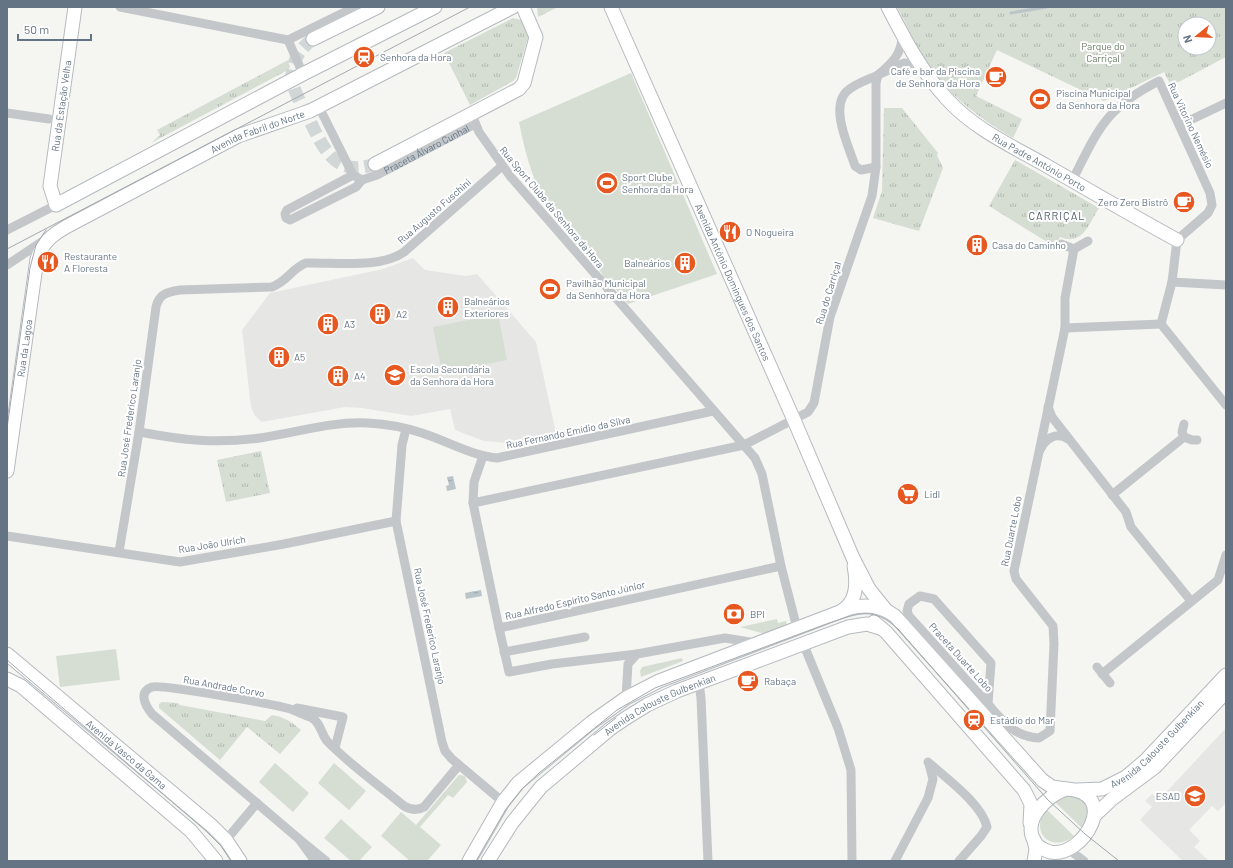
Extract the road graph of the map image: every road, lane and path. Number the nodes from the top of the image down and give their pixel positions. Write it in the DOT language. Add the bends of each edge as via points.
graph roads {
  1 [pos="75,7"];
  2 [pos="120,7"];
  3 [pos="355,7"];
  4 [pos="378,7"];
  5 [pos="435,7"];
  6 [pos="513,7"];
  7 [pos="523,7"];
  8 [pos="611,7"];
  9 [pos="888,7"];
  10 [pos="421,10"];
  11 [pos="902,36"];
  12 [pos="313,39"];
  13 [pos="288,40"];
  14 [pos="919,64"];
  15 [pos="303,74"];
  16 [pos="878,75"];
  17 [pos="1226,103"];
  18 [pos="319,107"];
  19 [pos="7,113"];
  20 [pos="49,119"];
  21 [pos="473,120"];
  22 [pos="1180,125"];
  23 [pos="375,164"];
  24 [pos="502,166"];
  25 [pos="876,167"];
  26 [pos="354,175"];
  27 [pos="362,180"];
  28 [pos="1072,181"];
  29 [pos="56,205"];
  30 [pos="7,230"];
  31 [pos="56,232"];
  32 [pos="1177,240"];
  33 [pos="1088,241"];
  34 [pos="1061,244"];
  35 [pos="1074,250"];
  36 [pos="7,265"];
  37 [pos="1172,282"];
  38 [pos="1226,285"];
  39 [pos="168,292"];
  40 [pos="1161,324"];
  41 [pos="1065,328"];
  42 [pos="1226,405"];
  43 [pos="1047,406"];
  44 [pos="713,411"];
  45 [pos="794,420"];
  46 [pos="1184,424"];
  47 [pos="406,429"];
  48 [pos="139,432"];
  49 [pos="1184,437"];
  50 [pos="1069,440"];
  51 [pos="1197,440"];
  52 [pos="744,445"];
  53 [pos="483,456"];
  54 [pos="1037,456"];
  55 [pos="7,471"];
  56 [pos="1112,495"];
  57 [pos="473,503"];
  58 [pos="396,521"];
  59 [pos="7,536"];
  60 [pos="119,552"];
  61 [pos="1226,555"];
  62 [pos="853,558"];
  63 [pos="781,566"];
  64 [pos="1191,601"];
  65 [pos="865,606"];
  66 [pos="885,609"];
  67 [pos="842,610"];
  68 [pos="499,628"];
  69 [pos="797,628"];
  70 [pos="880,628"];
  71 [pos="585,637"];
  72 [pos="757,643"];
  73 [pos="803,644"];
  74 [pos="504,652"];
  75 [pos="7,654"];
  76 [pos="637,654"];
  77 [pos="1226,676"];
  78 [pos="7,679"];
  79 [pos="699,683"];
  80 [pos="1110,684"];
  81 [pos="1226,692"];
  82 [pos="626,698"];
  83 [pos="988,704"];
  84 [pos="293,710"];
  85 [pos="633,714"];
  86 [pos="335,748"];
  87 [pos="459,765"];
  88 [pos="1071,789"];
  89 [pos="503,802"];
  90 [pos="257,803"];
  91 [pos="1095,815"];
  92 [pos="1030,823"];
  93 [pos="298,839"];
  94 [pos="226,840"];
  95 [pos="1034,840"];
  96 [pos="1063,850"];
  97 [pos="216,861"];
  98 [pos="240,861"];
  99 [pos="315,861"];
  100 [pos="326,861"];
  101 [pos="469,861"];
  102 [pos="488,861"];
  103 [pos="708,861"];
  104 [pos="852,861"];
  105 [pos="895,861"];
  106 [pos="959,861"];
  107 [pos="1034,861"];
  108 [pos="1044,861"];
  109 [pos="1084,861"];
  1 -- 29 [label="main road, Rua da Estação Velha" via="50,186"];
  2 -- 13 [label="street"];
  3 -- 13 [label="street"];
  4 -- 12 [label="main road"];
  5 -- 10 [label="main road"];
  6 -- 18 [label="main road, Avenida Fabril do Norte"];
  7 -- 21 [label="main road, Praceta Álvaro Cunhal" via="536,36 524,83 516,92"];
  8 -- 45 [label="main road, Avenida António Domingues dos Santos"];
  9 -- 11 [label="main road, Rua Padre António Porto"];
  10 -- 15 [label="main road"];
  11 -- 14 [label="main road, Rua Padre António Porto"];
  11 -- 16 [label="street" via="899,54"];
  13 -- 15 [label="street"];
  14 -- 16 [label="street" via="904,64"];
  14 -- 28 [label="main road, Rua Padre António Porto" via="947,100 970,121"];
  15 -- 29 [label="main road"];
  16 -- 25 [label="street, Rua do Carriçal"];
  16 -- 25 [label="street" via="846,92 838,112 855,166 860,170"];
  17 -- 22 [label="street"];
  18 -- 26 [label="street"];
  18 -- 31 [label="main road, Avenida Fabril do Norte" via="298,117 238,136"];
  19 -- 20 [label="street"];
  21 -- 23 [label="main road"];
  21 -- 24 [label="street, Rua Sport Clube da Senhora da Hora"];
  21 -- 27 [label="street, Praceta Álvaro Cunhal" via="377,175"];
  22 -- 28 [label="street, Rua Vitorino Nemésio" via="1159,81 1111,113 1098,129"];
  22 -- 32 [label="street, Rua Vitorino Nemésio" via="1210,193 1212,204 1208,213"];
  24 -- 39 [label="street, Rua Augusto Fuschini" via="404,252 391,260 306,263 296,268 284,282 272,286"];
  24 -- 44 [label="street, Rua Sport Clube da Senhora da Hora"];
  25 -- 45 [label="street, Rua do Carriçal" via="872,196 830,317 814,403 808,412"];
  26 -- 27 [label="street"];
  26 -- 27 [label="street, Praceta Álvaro Cunhal" via="287,210 286,218 290,220 356,187"];
  28 -- 32 [label="main road, Rua Padre António Porto"];
  29 -- 30 [label="street"];
  31 -- 36 [label="street, Avenida Fabril do Norte"];
  31 -- 55 [label="main road, Rua da Lagoa" via="44,243 37,259"];
  32 -- 37 [label="street"];
  33 -- 35 [label="street"];
  34 -- 35 [label="street"];
  35 -- 41 [label="street, Rua Duarte Lobo" via="1065,298"];
  37 -- 38 [label="street"];
  37 -- 40 [label="street"];
  39 -- 48 [label="street, Rua José Frederico Laranjo" via="162,295 156,307"];
  40 -- 41 [label="street"];
  40 -- 42 [label="street"];
  41 -- 43 [label="street, Rua Duarte Lobo"];
  43 -- 50 [label="street"];
  43 -- 54 [label="street, Rua Duarte Lobo"];
  44 -- 52 [label="street, Rua Sport Clube da Senhora da Hora"];
  44 -- 53 [label="street, Rua Fernando Emídio da Silva" via="504,457"];
  45 -- 52 [label="street, Rua do Carriçal"];
  45 -- 62 [label="main road, Avenida António Domingues dos Santos"];
  46 -- 49 [label="street"];
  47 -- 48 [label="street, Rua Fernando Emídio da Silva" via="388,424 354,422 262,438 219,442 191,441"];
  47 -- 53 [label="street, Rua Fernando Emídio da Silva"];
  47 -- 58 [label="street, Rua José Frederico Laranjo" via="402,445"];
  48 -- 60 [label="street, Rua José Frederico Laranjo"];
  49 -- 51 [label="street"];
  49 -- 56 [label="street"];
  50 -- 54 [label="street" via="1059,435 1051,437 1043,444"];
  50 -- 56 [label="street"];
  52 -- 57 [label="street, Rua do Carriçal"];
  52 -- 63 [label="street, Rua Sport Clube da Senhora da Hora" via="759,466"];
  53 -- 57 [label="street, Rua Alfredo Espírito Santo Júnior" via="474,482"];
  54 -- 83 [label="street, Rua Duarte Lobo" via="1014,571 1016,579 1053,626 1050,731 1039,738 1017,733 1007,726"];
  56 -- 64 [label="street" via="1126,512 1131,527"];
  57 -- 68 [label="street, Rua Alfredo Espírito Santo Júnior"];
  58 -- 60 [label="street, Rua João Ulrich" via="180,562"];
  58 -- 87 [label="street, Rua José Frederico Laranjo" via="442,742 445,751"];
  59 -- 60 [label="street, Rua João Ulrich"];
  61 -- 64 [label="street" via="1218,580"];
  62 -- 65 [label="main road"];
  62 -- 66 [label="main road, Avenida António Domingues dos Santos" via="869,589"];
  62 -- 67 [label="main road, Avenida António Domingues dos Santos" via="856,575 854,594 851,603"];
  63 -- 68 [label="street, Rua Alfredo Espírito Santo Júnior"];
  63 -- 69 [label="street, Rua Sport Clube da Senhora da Hora"];
  64 -- 80 [label="street" via="1099,670"];
  65 -- 66 [label="main road, Avenida Calouste Gulbenkian"];
  65 -- 67 [label="main road, Avenida Calouste Gulbenkian"];
  65 -- 70 [label="main road" via="870,618"];
  66 -- 88 [label="main road, Avenida Calouste Gulbenkian" via="903,624 1042,780 1052,787"];
  67 -- 69 [label="main road, Avenida Calouste Gulbenkian"];
  68 -- 74 [label="street"];
  69 -- 72 [label="main road, Avenida Calouste Gulbenkian"];
  70 -- 73 [label="main road, Avenida Calouste Gulbenkian" via="867,624 851,626"];
  70 -- 92 [label="main road" via="1024,790 1031,804"];
  71 -- 74 [label="street"];
  72 -- 76 [label="street, Avenida Calouste Gulbenkian" via="725,638"];
  72 -- 82 [label="main road, Avenida Calouste Gulbenkian" via="659,681"];
  73 -- 79 [label="main road, Avenida Calouste Gulbenkian"];
  73 -- 104 [label="street" via="838,728 850,765"];
  74 -- 76 [label="street, Avenida Calouste Gulbenkian" via="509,672"];
  75 -- 94 [label="main road, Avenida Vasco da Gama"];
  76 -- 82 [label="street" via="628,664"];
  77 -- 88 [label="main road, Avenida Calouste Gulbenkian" via="1146,760 1126,777 1102,789"];
  78 -- 97 [label="main road, Avenida Vasco da Gama" via="21,686 191,831"];
  79 -- 85 [label="main road, Avenida Calouste Gulbenkian" via="663,697"];
  79 -- 103 [label="street"];
  81 -- 91 [label="main road, Avenida Calouste Gulbenkian" via="1155,767"];
  82 -- 85 [label="main road" via="628,710"];
  82 -- 89 [label="main road, Avenida Calouste Gulbenkian" via="526,775"];
  83 -- 83 [label="street, Praceta Duarte Lobo" via="908,616 907,607 915,599 924,596 934,599 991,663"];
  84 -- 86 [label="street, Rua Andrade Corvo" via="315,720 324,738"];
  84 -- 86 [label="street" via="297,708 342,717"];
  84 -- 90 [label="street, Rua Andrade Corvo" via="160,686 153,686 144,693 144,702 152,714"];
  85 -- 102 [label="main road, Avenida Calouste Gulbenkian" via="610,729 541,787 512,823"];
  86 -- 87 [label="street, Rua Andrade Corvo" via="404,806 416,810 424,807"];
  87 -- 89 [label="street, Rua José Frederico Laranjo"];
  88 -- 91 [label="main road" via="1084,793 1092,801"];
  88 -- 92 [label="main road" via="1058,792 1048,800"];
  89 -- 101 [label="main road, Avenida Calouste Gulbenkian"];
  90 -- 93 [label="street, Rua Andrade Corvo"];
  90 -- 94 [label="street"];
  91 -- 96 [label="main road" via="1090,828"];
  92 -- 95 [label="main road"];
  93 -- 99 [label="street, Rua Andrade Corvo"];
  93 -- 100 [label="street, Rua Andrade Corvo"];
  94 -- 98 [label="main road, Avenida Vasco da Gama"];
  95 -- 96 [label="main road" via="1044,850"];
  95 -- 107 [label="main road"];
  96 -- 108 [label="main road"];
  96 -- 109 [label="street"];
  105 -- 106 [label="street" via="932,788 933,779 928,762 974,804 986,822 987,827 981,836"];
}
